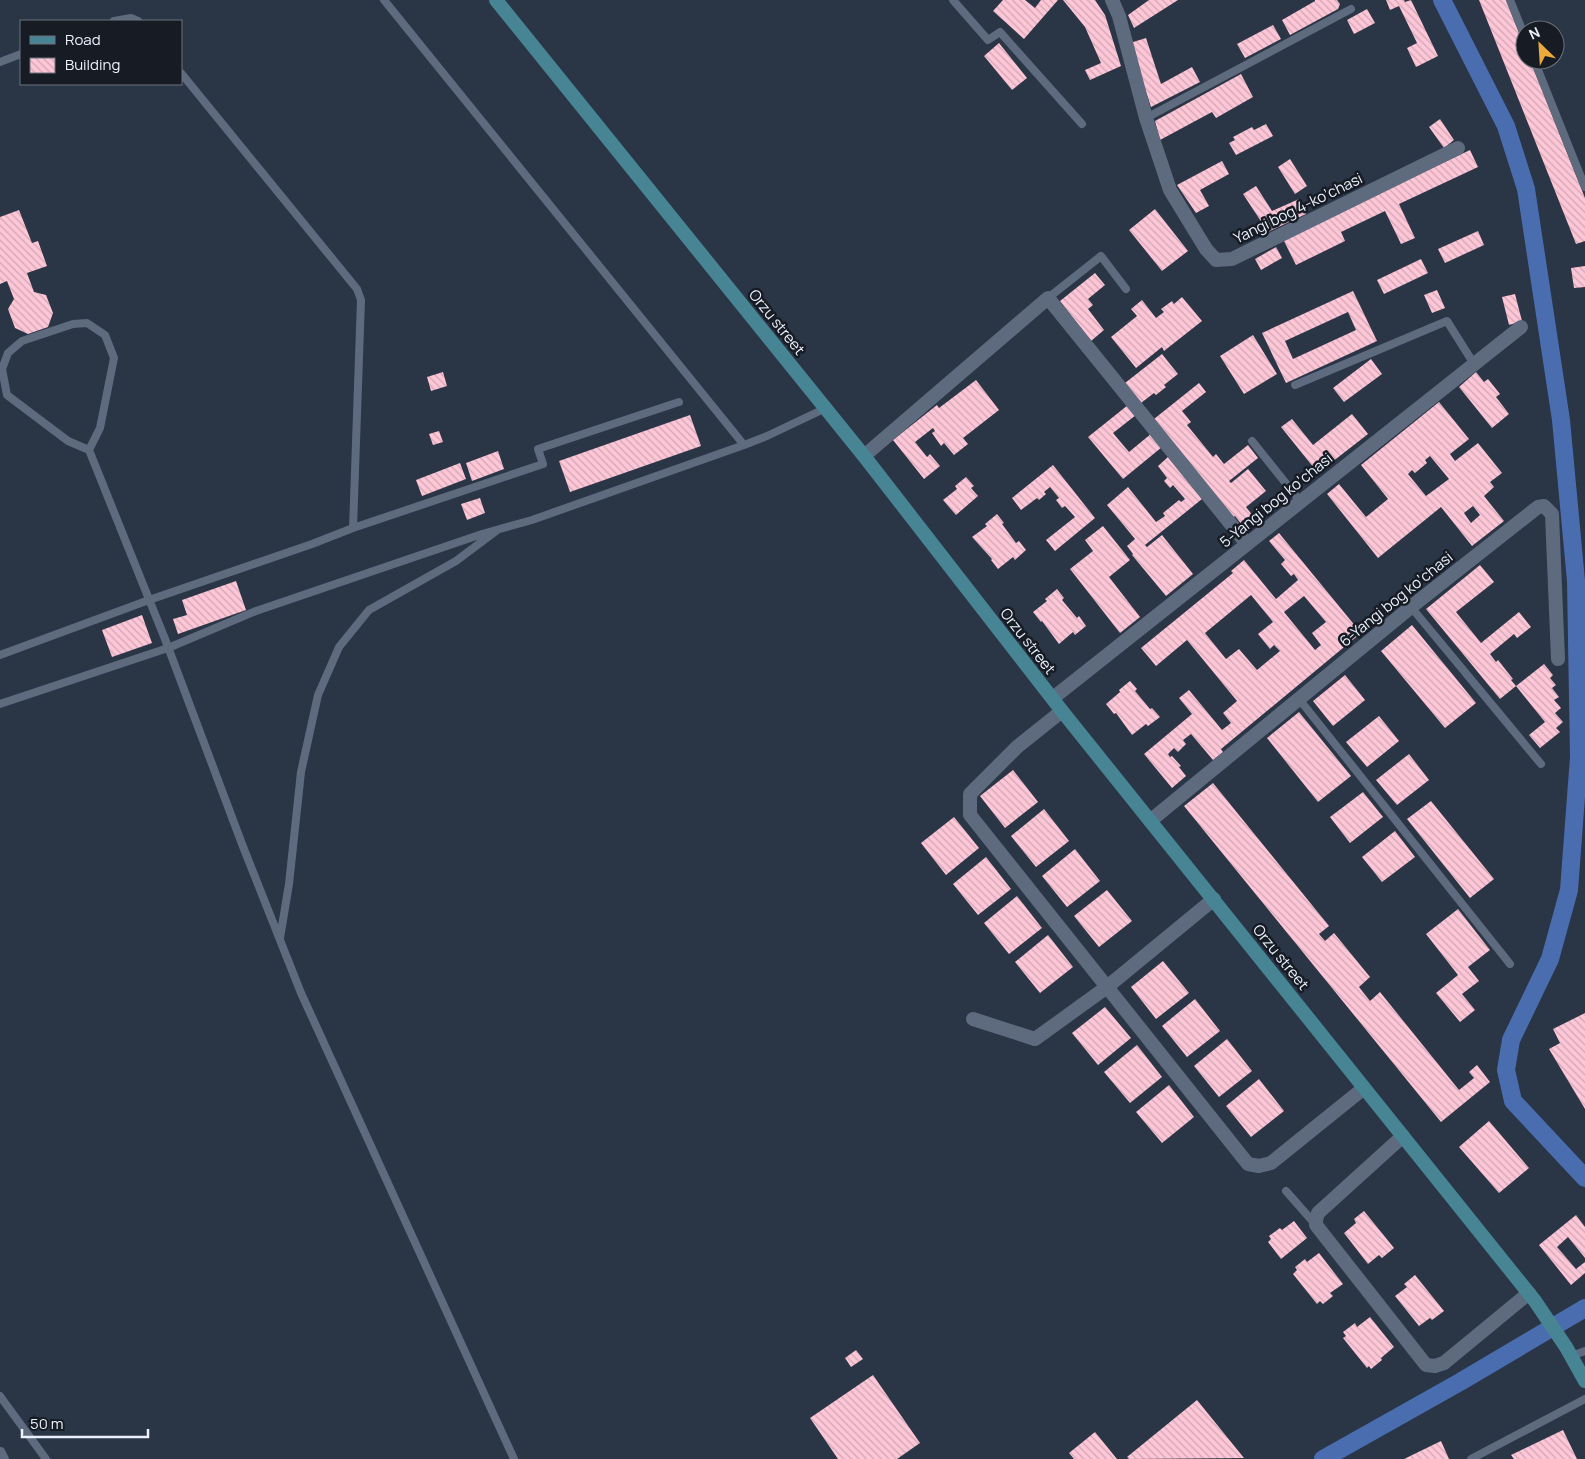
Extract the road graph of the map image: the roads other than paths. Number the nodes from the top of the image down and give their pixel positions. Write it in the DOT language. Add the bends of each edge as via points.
graph roads {
  1 [pos="384,0"];
  2 [pos="496,0"];
  3 [pos="953,0"];
  4 [pos="1112,0"];
  5 [pos="1510,0"];
  6 [pos="1351,9"];
  7 [pos="120,20"];
  8 [pos="136,20"];
  9 [pos="1518,20"];
  10 [pos="20,54"];
  11 [pos="0,62"];
  12 [pos="1538,70"];
  13 [pos="182,74"];
  14 [pos="1146,118"];
  15 [pos="1082,124"];
  16 [pos="1458,148"];
  17 [pos="1585,187"];
  18 [pos="1126,288"];
  19 [pos="1048,298"];
  20 [pos="1521,327"];
  21 [pos="1474,364"];
  22 [pos="1295,385"];
  23 [pos="679,402"];
  24 [pos="826,408"];
  25 [pos="1252,441"];
  26 [pos="744,444"];
  27 [pos="89,450"];
  28 [pos="864,456"];
  29 [pos="1300,501"];
  30 [pos="353,528"];
  31 [pos="499,529"];
  32 [pos="1247,544"];
  33 [pos="149,600"];
  34 [pos="1411,607"];
  35 [pos="168,648"];
  36 [pos="0,655"];
  37 [pos="1558,659"];
  38 [pos="1053,698"];
  39 [pos="1299,700"];
  40 [pos="0,704"];
  41 [pos="1062,711"];
  42 [pos="1541,764"];
  43 [pos="1150,820"];
  44 [pos="1214,899"];
  45 [pos="280,940"];
  46 [pos="1510,964"];
  47 [pos="1107,987"];
  48 [pos="973,1019"];
  49 [pos="1364,1088"];
  50 [pos="1403,1136"];
  51 [pos="1286,1191"];
  52 [pos="1316,1225"];
  53 [pos="1532,1297"];
  54 [pos="1585,1351"];
  55 [pos="1569,1352"];
  56 [pos="1585,1381"];
  57 [pos="0,1396"];
  58 [pos="1585,1399"];
  59 [pos="0,1451"];
  60 [pos="5,1459"];
  61 [pos="46,1459"];
  62 [pos="514,1459"];
  63 [pos="1471,1459"];
  1 -- 26 [label="lane"];
  2 -- 24 [label="main road, Orzu street"];
  3 -- 15 [label="lane" via="988,40 1000,32"];
  4 -- 14 [label="street, Yangi bog 4-koʼchasi"];
  5 -- 9 [label="lane"];
  6 -- 14 [label="lane"];
  7 -- 8 [label="lane"];
  10 -- 11 [label="lane"];
  12 -- 17 [label="lane"];
  13 -- 30 [label="lane" via="357,289 361,300"];
  14 -- 16 [label="street, Yangi bog 4-koʼchasi" via="1170,190 1216,260 1232,259"];
  18 -- 19 [label="lane" via="1101,256"];
  19 -- 28 [label="street"];
  19 -- 32 [label="street"];
  20 -- 21 [label="street, 5-Yangi bog koʼchasi"];
  21 -- 22 [label="lane" via="1447,321"];
  21 -- 29 [label="street, 5-Yangi bog koʼchasi"];
  23 -- 30 [label="lane" via="538,449 543,464"];
  24 -- 26 [label="lane"];
  24 -- 28 [label="main road, Orzu street"];
  25 -- 29 [label="lane"];
  26 -- 31 [label="lane"];
  27 -- 27 [label="lane" via="100,428 114,358 106,335 87,323 73,324 22,341 8,353 2,370 7,394 68,441"];
  27 -- 33 [label="lane"];
  28 -- 38 [label="main road, Orzu street"];
  29 -- 32 [label="street, 5-Yangi bog koʼchasi"];
  30 -- 33 [label="lane"];
  31 -- 35 [label="lane" via="256,611"];
  31 -- 45 [label="lane" via="456,561 369,610 339,647 318,695 301,772"];
  32 -- 38 [label="street, 5-Yangi bog koʼchasi"];
  33 -- 35 [label="lane"];
  33 -- 36 [label="lane"];
  34 -- 37 [label="street, 6-Yangi bog koʼchasi" via="1538,507 1544,506 1552,514"];
  34 -- 39 [label="street, 6-Yangi bog koʼchasi"];
  34 -- 42 [label="lane"];
  35 -- 40 [label="lane"];
  35 -- 45 [label="lane"];
  38 -- 41 [label="main road, Orzu street"];
  39 -- 43 [label="street, 6-Yangi bog koʼchasi"];
  39 -- 46 [label="lane"];
  41 -- 43 [label="main road, Orzu street"];
  41 -- 47 [label="street" via="1017,748 970,794 970,815"];
  43 -- 44 [label="main road, Orzu street"];
  44 -- 47 [label="street"];
  44 -- 49 [label="main road, Orzu street"];
  45 -- 62 [label="lane" via="301,993"];
  47 -- 48 [label="street" via="1035,1039"];
  47 -- 49 [label="street" via="1248,1164 1272,1163"];
  49 -- 50 [label="main road, Orzu street"];
  50 -- 52 [label="street" via="1318,1213"];
  50 -- 53 [label="main road, Orzu street"];
  51 -- 52 [label="lane"];
  52 -- 53 [label="street" via="1426,1365 1444,1363"];
  53 -- 55 [label="main road, Orzu street"];
  54 -- 55 [label="lane"];
  55 -- 56 [label="main road, Orzu street"];
  57 -- 61 [label="lane"];
  58 -- 63 [label="lane"];
  59 -- 60 [label="lane"];
}
